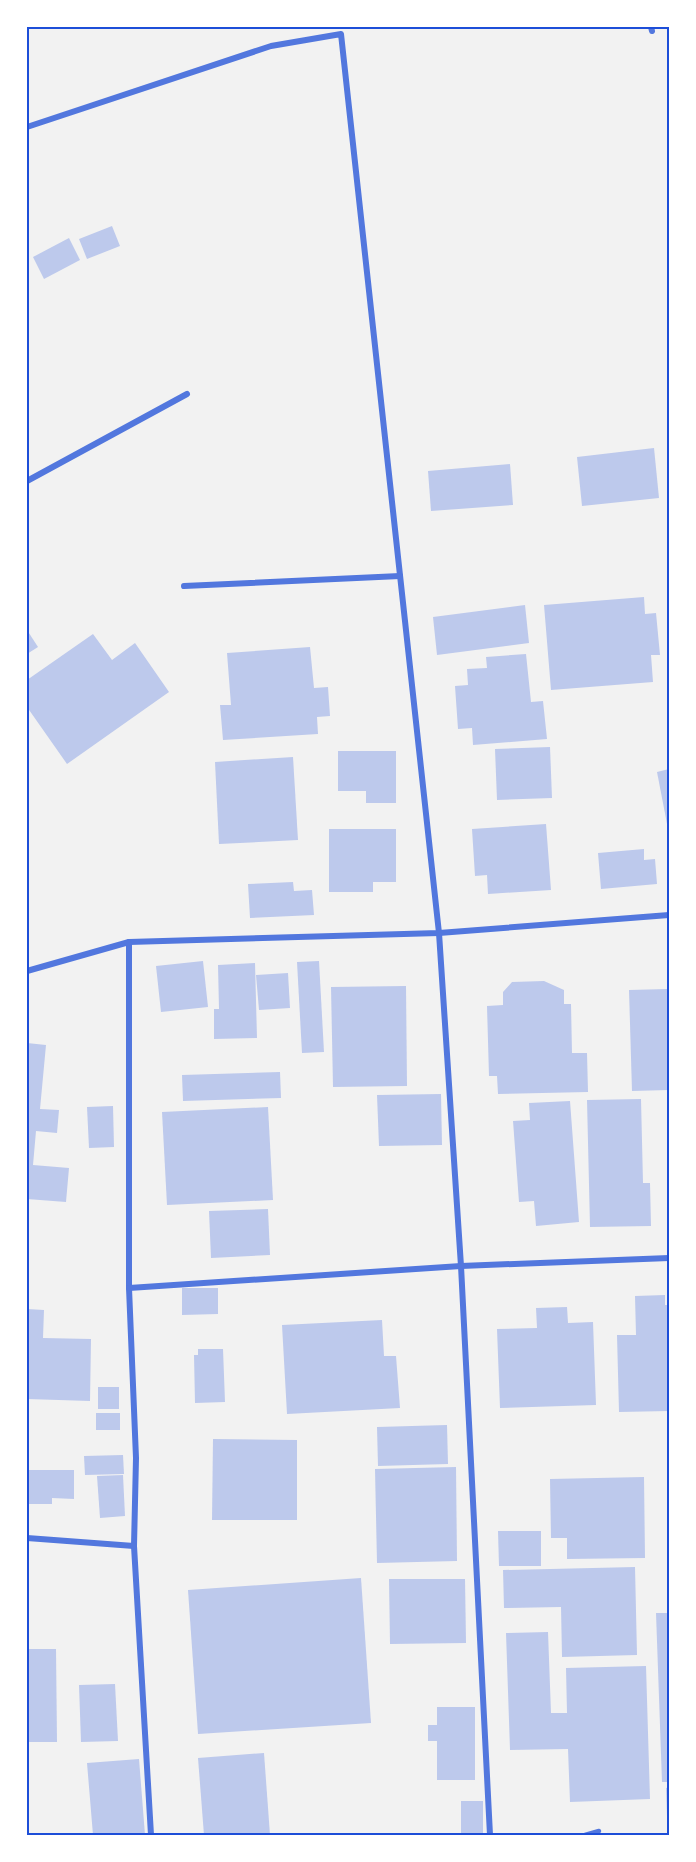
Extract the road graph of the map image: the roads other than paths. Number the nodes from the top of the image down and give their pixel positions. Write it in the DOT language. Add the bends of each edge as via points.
graph roads {
  1 [pos="340,30"];
  2 [pos="27,127"];
  3 [pos="187,394"];
  4 [pos="27,481"];
  5 [pos="400,576"];
  6 [pos="184,586"];
  7 [pos="669,915"];
  8 [pos="439,933"];
  9 [pos="129,942"];
  10 [pos="27,971"];
  11 [pos="669,1258"];
  12 [pos="461,1266"];
  13 [pos="129,1288"];
  14 [pos="27,1538"];
  15 [pos="134,1546"];
  16 [pos="599,1831"];
  17 [pos="151,1835"];
  18 [pos="490,1835"];
  19 [pos="585,1835"];
  1 -- 2 [label="street" via="271,46"];
  1 -- 5 [label="street"];
  3 -- 4 [label="street"];
  5 -- 6 [label="street"];
  5 -- 8 [label="street"];
  7 -- 8 [label="street"];
  8 -- 9 [label="street"];
  8 -- 12 [label="street"];
  9 -- 10 [label="street"];
  9 -- 13 [label="street"];
  11 -- 12 [label="street"];
  12 -- 13 [label="street"];
  12 -- 18 [label="street"];
  13 -- 15 [label="street"];
  14 -- 15 [label="street"];
  15 -- 17 [label="street"];
  16 -- 19 [label="lane"];
}
